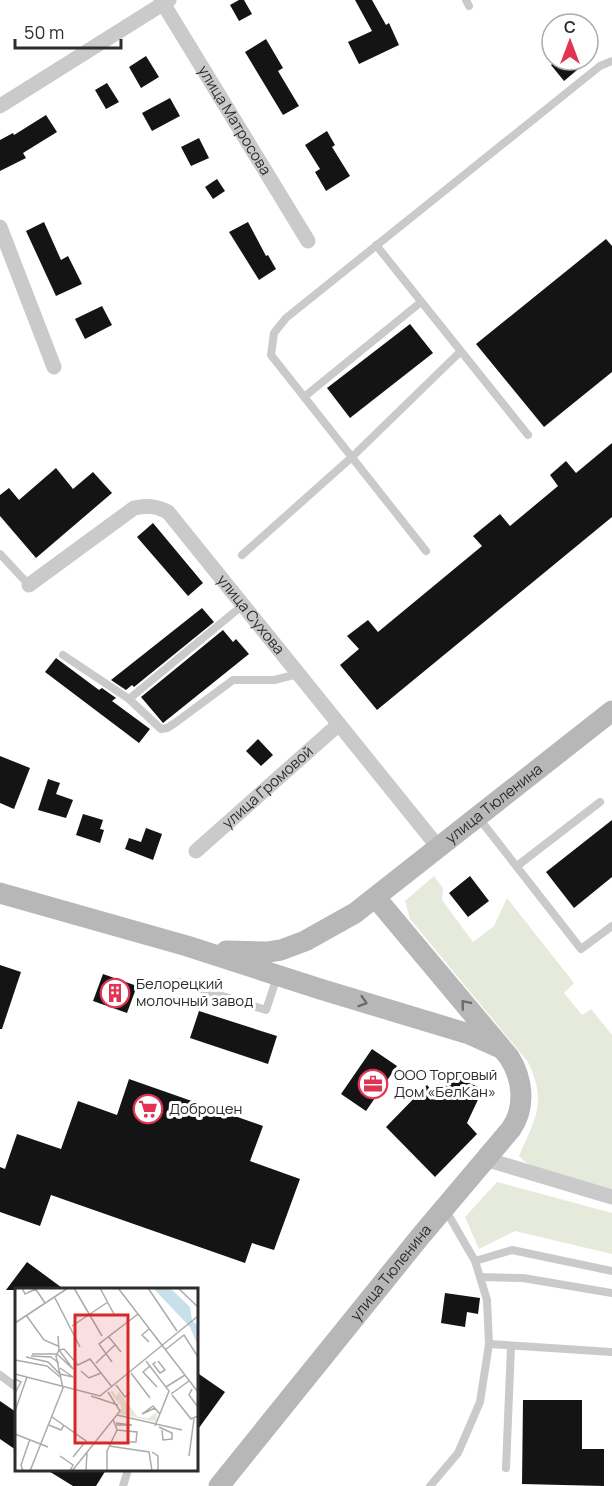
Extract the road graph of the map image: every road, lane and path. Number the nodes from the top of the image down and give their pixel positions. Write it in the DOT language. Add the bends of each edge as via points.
graph roads {
  1 [pos="164,1"];
  2 [pos="612,61"];
  3 [pos="0,106"];
  4 [pos="0,227"];
  5 [pos="308,241"];
  6 [pos="376,245"];
  7 [pos="421,302"];
  8 [pos="461,351"];
  9 [pos="54,367"];
  10 [pos="304,397"];
  11 [pos="528,435"];
  12 [pos="352,458"];
  13 [pos="426,551"];
  14 [pos="0,554"];
  15 [pos="242,555"];
  16 [pos="29,585"];
  17 [pos="243,605"];
  18 [pos="63,655"];
  19 [pos="298,674"];
  20 [pos="129,699"];
  21 [pos="612,711"];
  22 [pos="339,724"];
  23 [pos="600,802"];
  24 [pos="477,816"];
  25 [pos="438,847"];
  26 [pos="196,851"];
  27 [pos="516,866"];
  28 [pos="0,893"];
  29 [pos="376,898"];
  30 [pos="612,926"];
  31 [pos="187,946"];
  32 [pos="293,947"];
  33 [pos="278,976"];
  34 [pos="178,982"];
  35 [pos="320,989"];
  36 [pos="502,1049"];
  37 [pos="485,1159"];
  38 [pos="612,1197"];
  39 [pos="445,1208"];
  40 [pos="475,1261"];
  41 [pos="612,1271"];
  42 [pos="480,1276"];
  43 [pos="612,1293"];
  44 [pos="489,1344"];
  45 [pos="511,1346"];
  46 [pos="612,1352"];
  47 [pos="0,1375"];
  48 [pos="15,1386"];
  49 [pos="506,1468"];
  50 [pos="128,1471"];
  51 [pos="123,1486"];
  52 [pos="219,1486"];
  53 [pos="430,1486"];
  1 -- 3 [label="street"];
  1 -- 5 [label="street, улица Матросова"];
  2 -- 6 [label="lane" via="600,66"];
  4 -- 9 [label="street"];
  6 -- 7 [label="lane"];
  6 -- 10 [label="lane" via="285,318 274,333 270,355"];
  7 -- 8 [label="lane"];
  7 -- 10 [label="lane"];
  8 -- 11 [label="lane"];
  8 -- 12 [label="lane"];
  10 -- 12 [label="lane"];
  12 -- 13 [label="lane"];
  12 -- 15 [label="lane"];
  14 -- 16 [label="lane"];
  16 -- 17 [label="street, улица Сухова" via="134,508 157,507 168,512"];
  17 -- 19 [label="street, улица Сухова"];
  17 -- 20 [label="lane"];
  18 -- 20 [label="lane"];
  19 -- 20 [label="lane" via="274,680 232,680 161,729"];
  19 -- 22 [label="street, улица Сухова"];
  21 -- 24 [label="street, улица Тюленина"];
  22 -- 25 [label="street, улица Сухова"];
  22 -- 26 [label="street, улица Громовой"];
  23 -- 27 [label="lane"];
  24 -- 25 [label="street, улица Тюленина"];
  24 -- 27 [label="lane"];
  25 -- 29 [label="street, улица Тюленина"];
  27 -- 30 [label="lane" via="581,948"];
  28 -- 31 [label="street, улица Тюленина"];
  29 -- 32 [label="street, улица Тюленина"];
  36 -- 29 [label="street, улица Тюленина, one-way"];
  31 -- 32 [label="street, улица Тюленина" via="245,952"];
  31 -- 33 [label="street, улица Тюленина"];
  32 -- 35 [label="street" via="294,966"];
  33 -- 34 [label="lane" via="266,1010"];
  33 -- 35 [label="street, улица Тюленина"];
  35 -- 36 [label="street, улица Тюленина, one-way" via="469,1034"];
  36 -- 37 [label="street, улица Тюленина" via="520,1079 520,1104 515,1123"];
  37 -- 38 [label="street"];
  37 -- 39 [label="street, улица Тюленина"];
  39 -- 40 [label="lane"];
  39 -- 52 [label="street, улица Тюленина"];
  40 -- 41 [label="lane" via="512,1250"];
  40 -- 42 [label="lane"];
  42 -- 43 [label="lane" via="523,1278"];
  42 -- 44 [label="lane" via="487,1300"];
  44 -- 45 [label="lane"];
  44 -- 53 [label="lane" via="480,1402 458,1453"];
  45 -- 46 [label="lane"];
  45 -- 49 [label="lane"];
  47 -- 48 [label="lane"];
  50 -- 51 [label="lane"];
}
